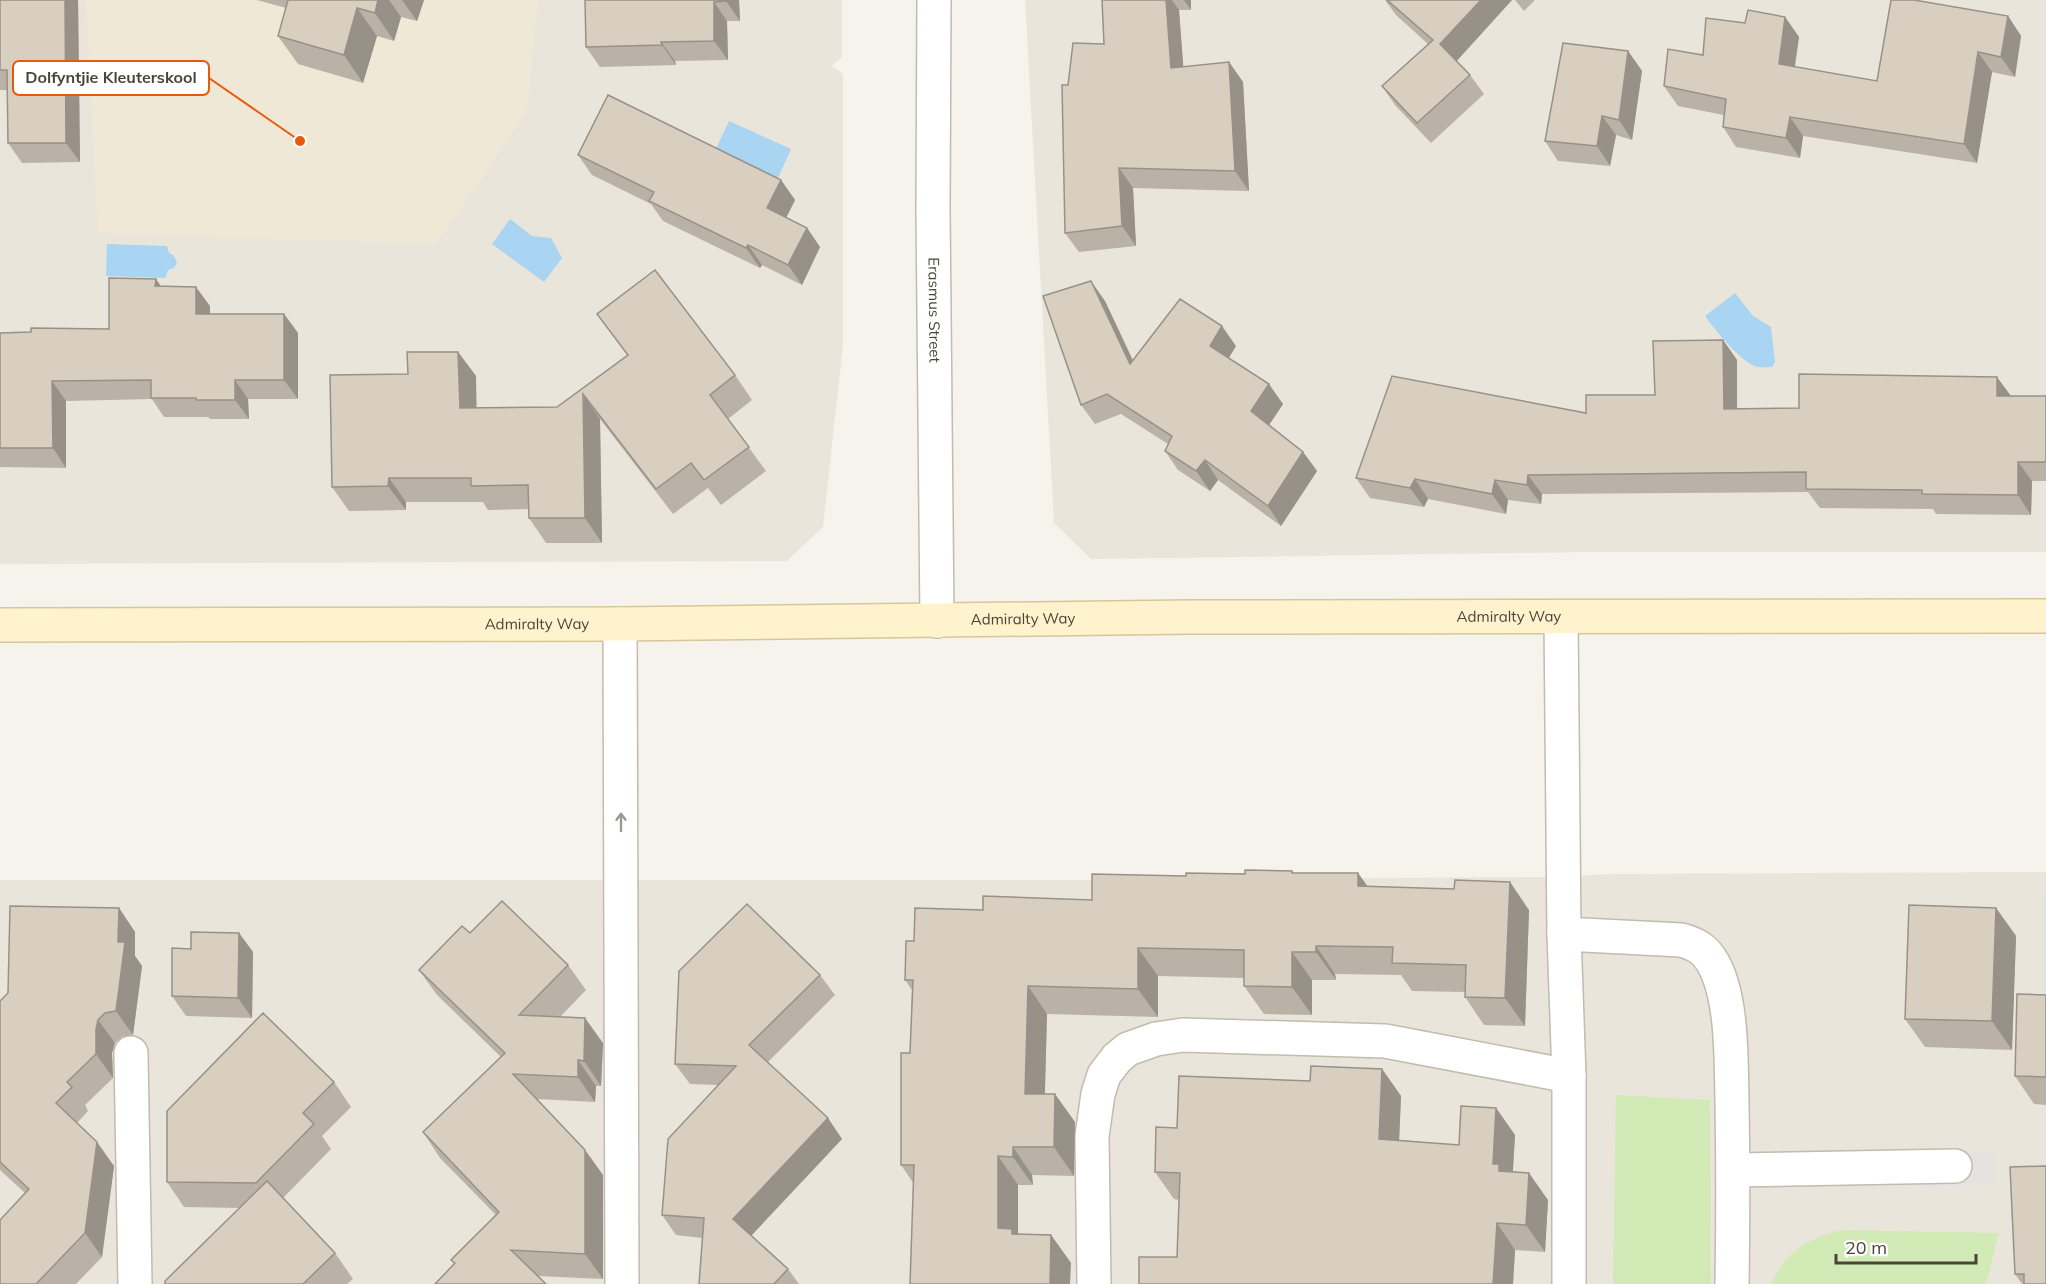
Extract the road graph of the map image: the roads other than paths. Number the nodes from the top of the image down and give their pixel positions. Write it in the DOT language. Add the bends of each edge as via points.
graph roads {
  1 [pos="934,0"];
  2 [pos="2046,616"];
  3 [pos="1561,618"];
  4 [pos="936,621"];
  5 [pos="620,624"];
  6 [pos="0,625"];
  7 [pos="1564,934"];
  8 [pos="131,1053"];
  9 [pos="1569,1076"];
  10 [pos="1955,1166"];
  11 [pos="1733,1170"];
  12 [pos="135,1284"];
  13 [pos="622,1284"];
  14 [pos="1094,1284"];
  15 [pos="1569,1284"];
  16 [pos="1732,1284"];
  1 -- 4 [label="street, Erasmus Street"];
  2 -- 3 [label="main road, Admiralty Way"];
  3 -- 4 [label="main road, Admiralty Way"];
  3 -- 7 [label="street"];
  4 -- 5 [label="main road, Admiralty Way"];
  5 -- 6 [label="main road, Admiralty Way"];
  13 -- 5 [label="street, one-way"];
  7 -- 9 [label="street"];
  7 -- 11 [label="street" via="1681,940 1706,953 1720,980 1731,1033"];
  8 -- 12 [label="street"];
  9 -- 14 [label="street" via="1385,1041 1183,1035 1128,1049 1104,1075 1098,1094 1094,1125"];
  9 -- 15 [label="street"];
  10 -- 11 [label="street"];
  11 -- 16 [label="street"];
}
